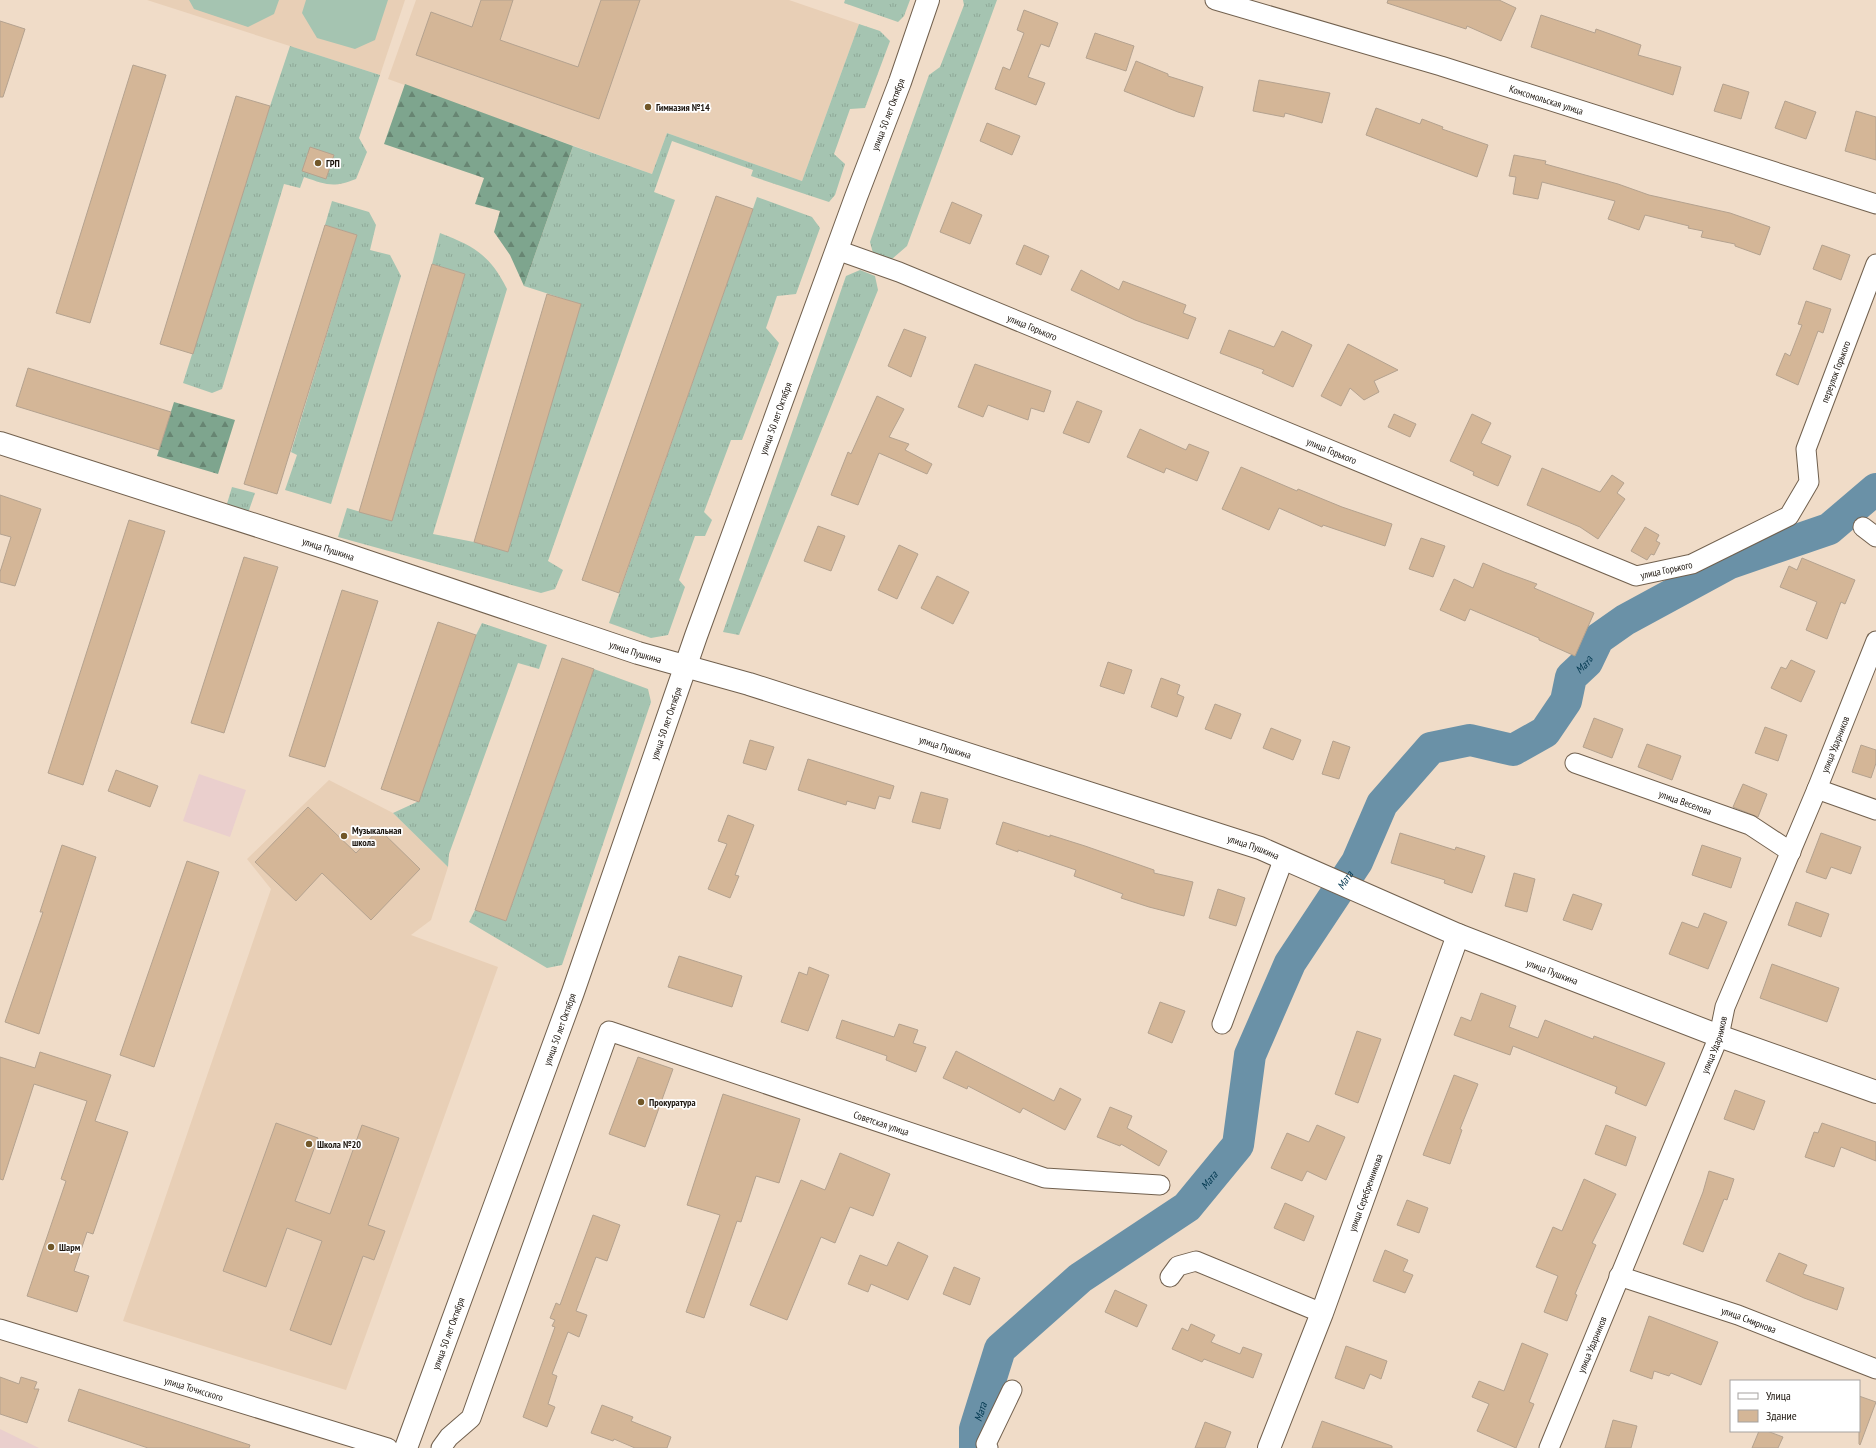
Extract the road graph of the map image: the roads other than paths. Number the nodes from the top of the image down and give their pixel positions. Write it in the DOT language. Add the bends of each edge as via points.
graph roads {
  1 [pos="928,0"];
  2 [pos="1215,0"];
  3 [pos="1876,204"];
  4 [pos="838,250"];
  5 [pos="1876,264"];
  6 [pos="0,443"];
  7 [pos="1809,482"];
  8 [pos="1876,641"];
  9 [pos="686,667"];
  10 [pos="1576,763"];
  11 [pos="1817,789"];
  12 [pos="1876,810"];
  13 [pos="1791,852"];
  14 [pos="1284,858"];
  15 [pos="1458,935"];
  16 [pos="1222,1024"];
  17 [pos="1719,1036"];
  18 [pos="1876,1092"];
  19 [pos="1160,1185"];
  20 [pos="1619,1276"];
  21 [pos="1170,1277"];
  22 [pos="1322,1313"];
  23 [pos="0,1329"];
  24 [pos="1876,1369"];
  25 [pos="1012,1390"];
  26 [pos="388,1448"];
  27 [pos="406,1448"];
  28 [pos="441,1448"];
  29 [pos="988,1448"];
  30 [pos="1269,1448"];
  31 [pos="1549,1448"];
  1 -- 4 [label="main road, улица 50 лет Октября"];
  2 -- 3 [label="street, Комсомольская улица" via="1441,66"];
  4 -- 7 [label="street, улица Горького" via="907,275 1636,576 1692,564 1788,516"];
  4 -- 9 [label="main road, улица 50 лет Октября"];
  5 -- 7 [label="street, переулок Горького" via="1806,449"];
  6 -- 9 [label="main road, улица Пушкина"];
  8 -- 11 [label="street, улица Ударников"];
  9 -- 14 [label="main road, улица Пушкина" via="749,684 1260,848"];
  9 -- 27 [label="main road, улица 50 лет Октября" via="573,992"];
  10 -- 13 [label="street, улица Веселова" via="1750,825"];
  11 -- 12 [label="street"];
  11 -- 13 [label="street, улица Ударников"];
  13 -- 17 [label="street, улица Ударников" via="1725,1007"];
  14 -- 15 [label="main road, улица Пушкина"];
  14 -- 16 [label="street"];
  15 -- 17 [label="main road, улица Пушкина"];
  15 -- 22 [label="main road, улица Серебренникова"];
  17 -- 18 [label="main road, улица Пушкина"];
  17 -- 20 [label="street, улица Ударников"];
  19 -- 28 [label="street, Советская улица" via="1045,1178 609,1032 471,1418"];
  20 -- 24 [label="street, улица Смирнова" via="1738,1315"];
  20 -- 31 [label="street, улица Ударников"];
  21 -- 22 [label="street" via="1178,1266 1196,1261"];
  22 -- 30 [label="main road, улица Серебренникова"];
  23 -- 26 [label="street, улица Точисского"];
  25 -- 29 [label="street" via="986,1444"];
}
